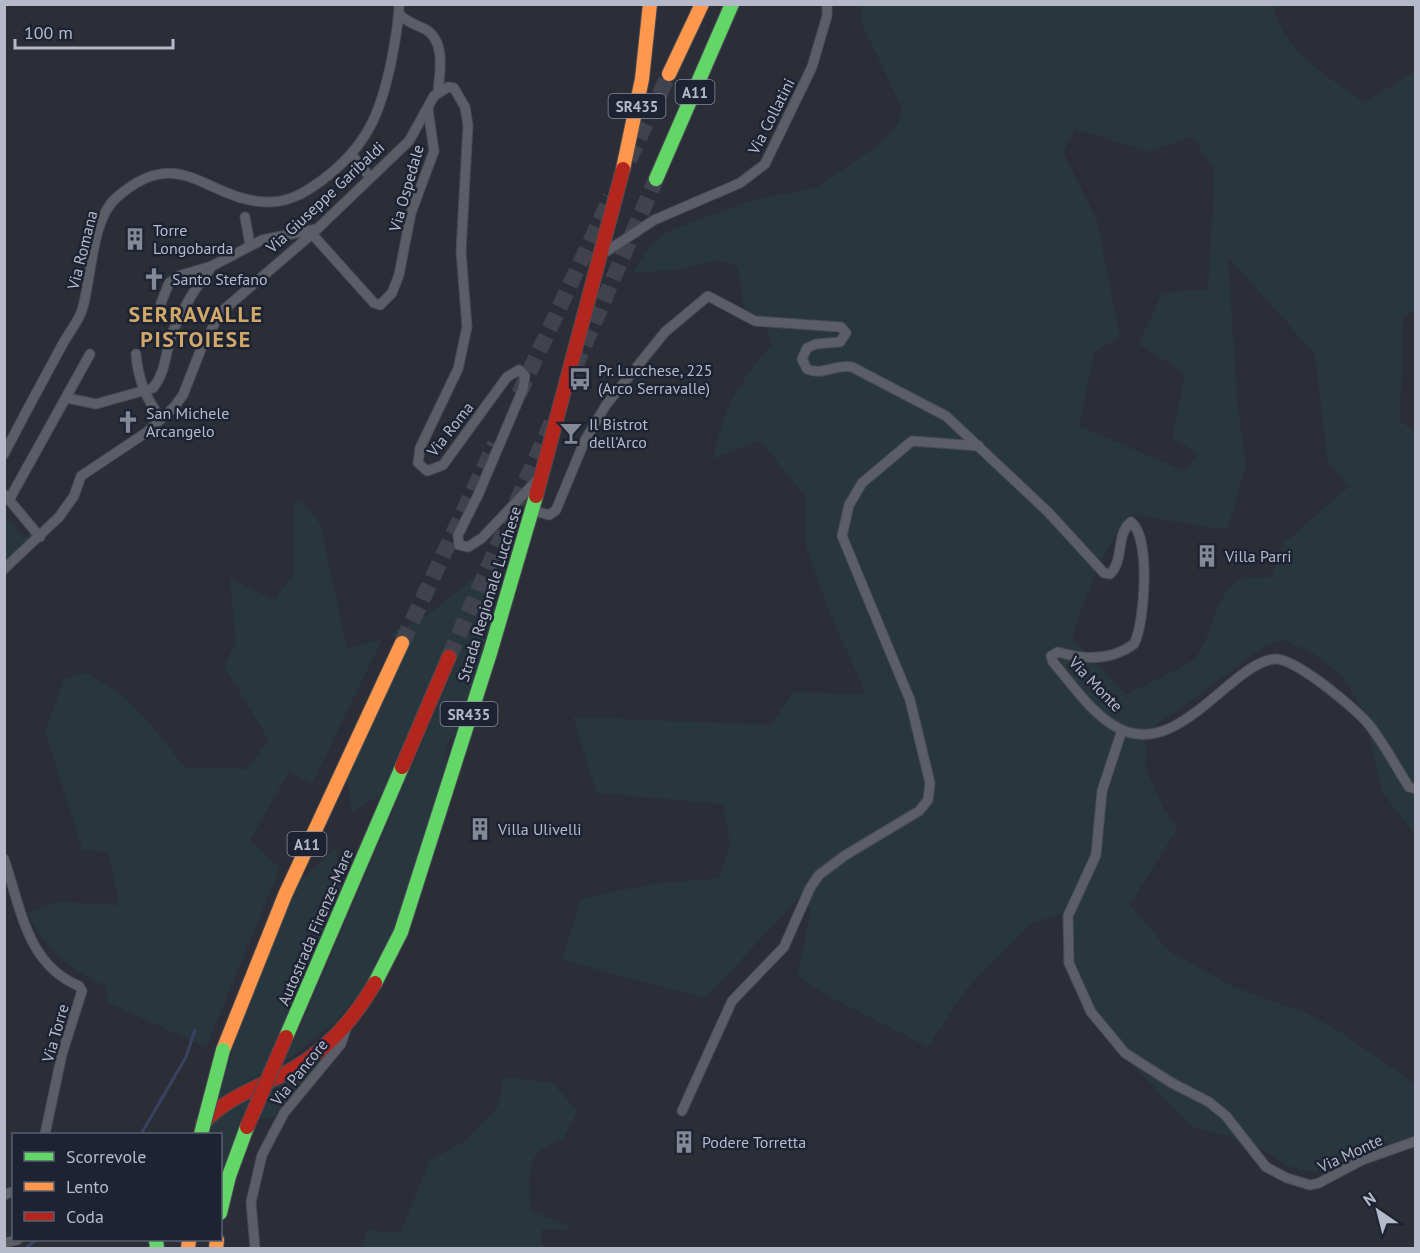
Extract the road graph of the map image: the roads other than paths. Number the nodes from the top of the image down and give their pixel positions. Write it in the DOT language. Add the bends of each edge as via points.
graph roads {
  1 [pos="399,4"];
  2 [pos="650,4"];
  3 [pos="702,4"];
  4 [pos="732,4"];
  5 [pos="827,4"];
  6 [pos="400,15"];
  7 [pos="669,74"];
  8 [pos="438,92"];
  9 [pos="428,109"];
  10 [pos="351,154"];
  11 [pos="370,177"];
  12 [pos="656,179"];
  13 [pos="245,217"];
  14 [pos="314,232"];
  15 [pos="250,245"];
  16 [pos="599,257"];
  17 [pos="212,266"];
  18 [pos="160,303"];
  19 [pos="90,354"];
  20 [pos="136,354"];
  21 [pos="144,392"];
  22 [pos="67,398"];
  23 [pos="161,419"];
  24 [pos="979,446"];
  25 [pos="4,454"];
  26 [pos="542,476"];
  27 [pos="7,497"];
  28 [pos="532,510"];
  29 [pos="40,537"];
  30 [pos="4,569"];
  31 [pos="402,643"];
  32 [pos="449,657"];
  33 [pos="1122,730"];
  34 [pos="1416,789"];
  35 [pos="4,859"];
  36 [pos="349,1017"];
  37 [pos="682,1111"];
  38 [pos="45,1133"];
  39 [pos="194,1133"];
  40 [pos="201,1133"];
  41 [pos="1416,1141"];
  42 [pos="222,1205"];
  43 [pos="255,1248"];
  1 -- 6 [label="street, Via Romana"];
  2 -- 16 [label="main road, Strada Regionale Lucchese / SR435" via="636,113"];
  3 -- 7 [label="main road, A11"];
  4 -- 12 [label="main road, A11"];
  5 -- 16 [label="street, Via Collatini" via="812,68 765,164 740,183 654,220"];
  6 -- 8 [label="street" via="427,30 436,42 440,61"];
  6 -- 10 [label="street, Via Romana" via="380,108"];
  8 -- 9 [label="street, Via Giuseppe Garibaldi"];
  8 -- 26 [label="street, Via Roma" via="448,87 457,91 468,120 460,251 467,327 458,369 420,448 418,463 427,471 443,465 507,377 519,370 524,374 523,389 458,535 459,544 468,547 482,538"];
  9 -- 11 [label="street, Via Giuseppe Garibaldi" via="409,141"];
  9 -- 14 [label="street, Via Ospedale" via="434,151 411,213 392,293 380,305 373,301"];
  10 -- 11 [label="street"];
  10 -- 25 [label="street, Via Romana" via="314,187 281,201 246,199 185,174 169,172 140,181 114,199 106,210 95,248 81,313"];
  11 -- 14 [label="street, Via Giuseppe Garibaldi"];
  13 -- 15 [label="street"];
  14 -- 15 [label="street" via="264,239"];
  14 -- 23 [label="street, Via Giuseppe Garibaldi" via="251,283 218,316 182,398"];
  15 -- 17 [label="street"];
  16 -- 26 [label="main road, Strada Regionale Lucchese / SR435"];
  17 -- 18 [label="street" via="178,276"];
  17 -- 21 [label="street" via="172,332 159,380"];
  19 -- 22 [label="street"];
  20 -- 21 [label="street"];
  21 -- 22 [label="street" via="96,404"];
  21 -- 23 [label="street"];
  22 -- 27 [label="street"];
  23 -- 29 [label="street, Via Giuseppe Garibaldi" via="81,476 68,505"];
  24 -- 28 [label="street, Via Monte" via="946,416 860,370 845,366 818,372 807,369 802,359 807,348 840,342 846,333 841,327 755,321 708,296 665,332 600,414 556,510 549,515"];
  24 -- 33 [label="street, Via Monte" via="1104,573 1110,574 1116,568 1125,526 1131,522 1137,526 1142,537 1145,583 1134,644 1094,659 1058,651 1051,656 1090,704"];
  24 -- 37 [label="street" via="912,441 862,483 849,505 842,536 910,700 930,783 928,800 919,811 819,875 783,946 732,1001"];
  26 -- 28 [label="main road, Strada Regionale Lucchese / SR435"];
  27 -- 29 [label="street"];
  28 -- 36 [label="main road, Strada Regionale Lucchese / SR435" via="401,932 378,981"];
  29 -- 30 [label="street, Via Giuseppe Garibaldi"];
  31 -- 40 [label="main road, A11, bridge" via="257,957 223,1050"];
  32 -- 42 [label="main road, Autostrada Firenze-Mare, bridge" via="247,1126"];
  33 -- 34 [label="street" via="1148,734 1173,725 1202,710 1251,669 1274,659 1290,661 1369,724 1409,788"];
  33 -- 41 [label="street, Via Monte" via="1102,791 1096,855 1068,916 1069,963 1091,1012 1125,1053 1209,1102 1226,1116 1266,1167 1287,1178 1319,1184 1362,1160"];
  35 -- 38 [label="street, Via Torre" via="21,918 34,944 62,979 80,986 82,991 62,1054"];
  36 -- 39 [label="main road, Strada Regionale Lucchese / SR435" via="308,1059 226,1100"];
  36 -- 43 [label="street, Via Pancore" via="341,1044 284,1113 262,1155 251,1202"];
}
